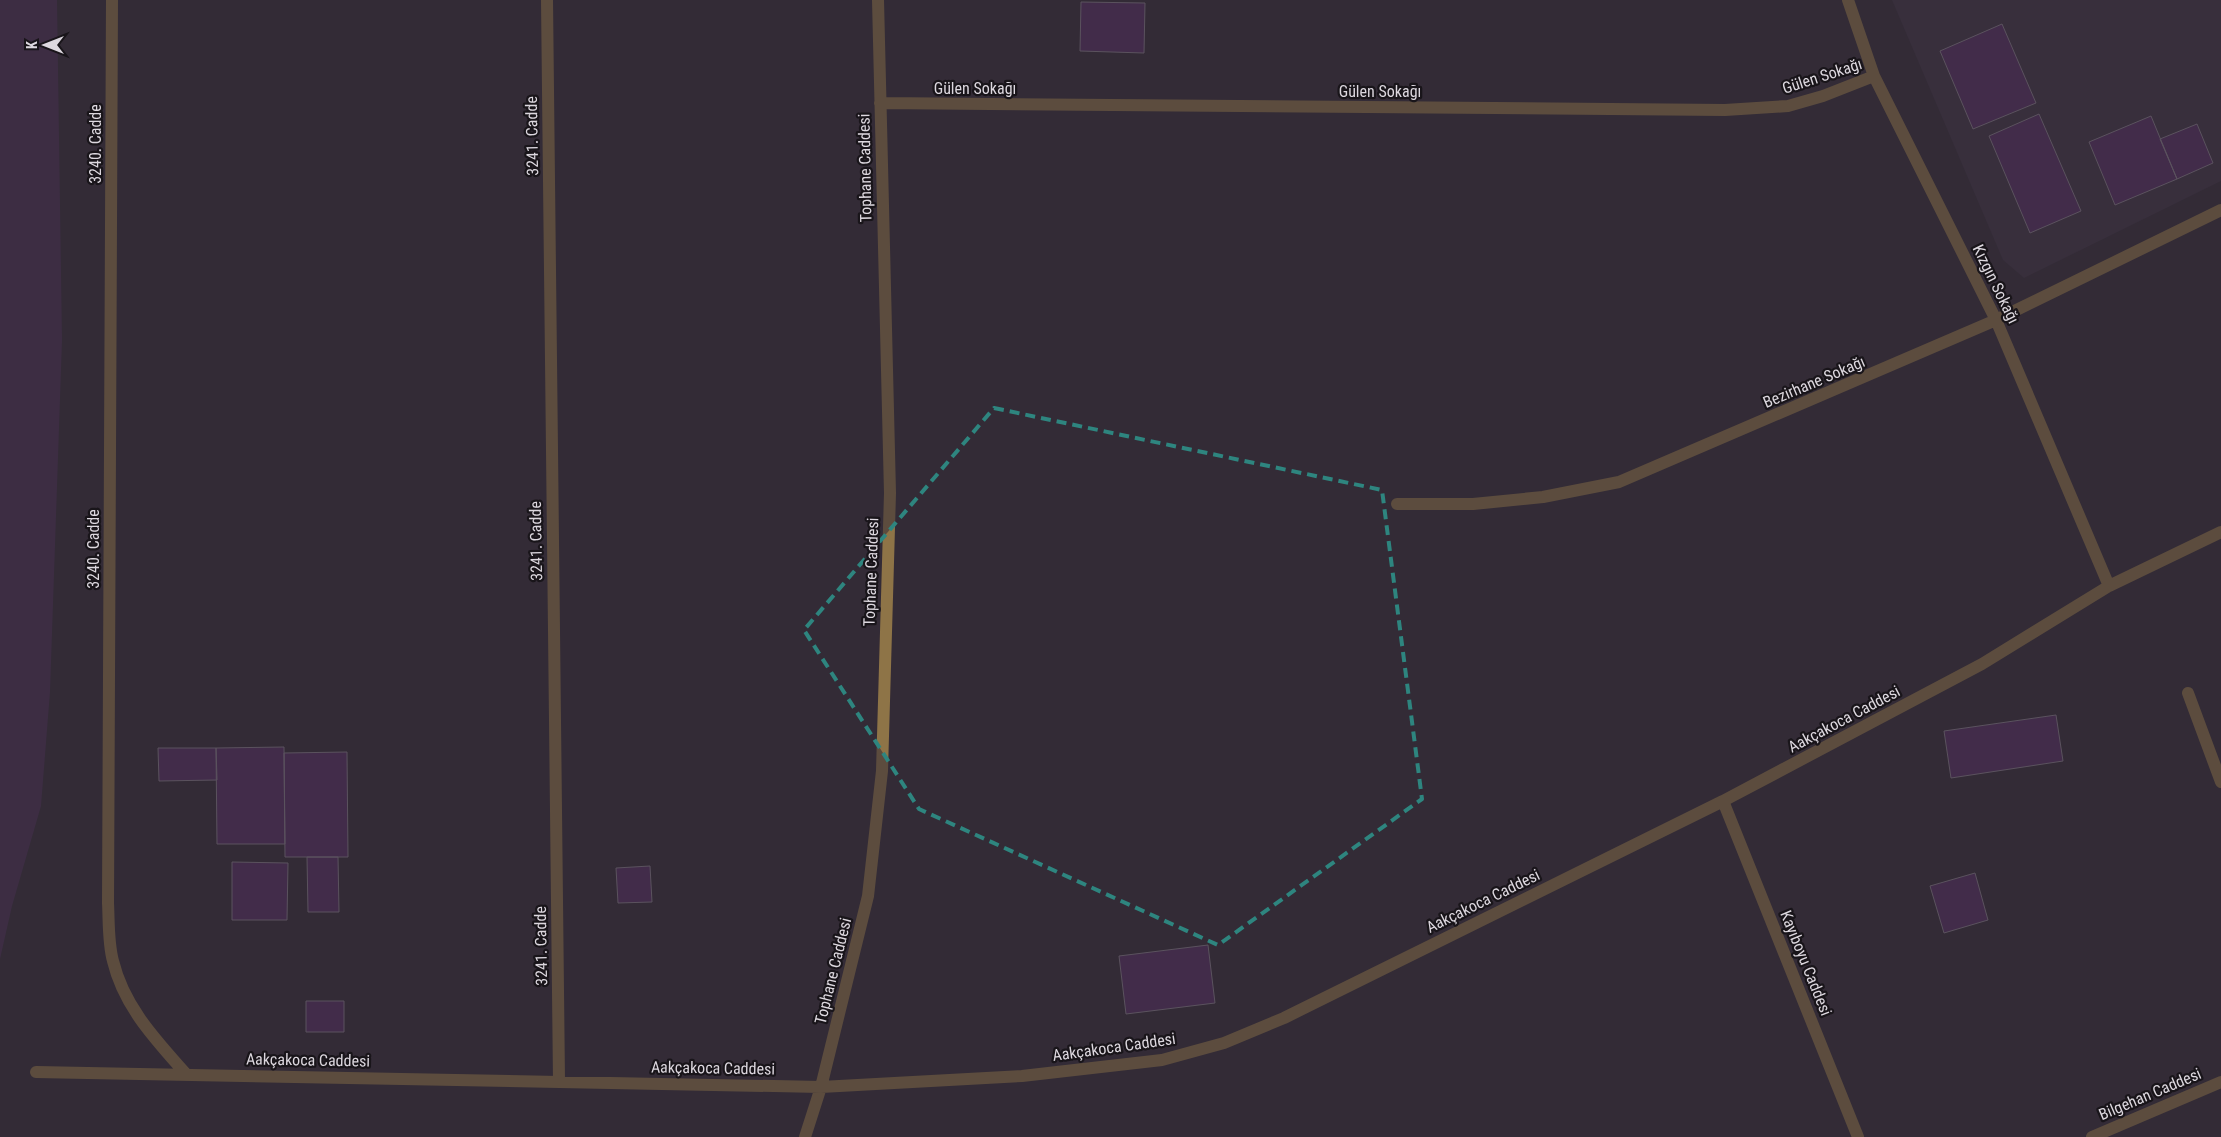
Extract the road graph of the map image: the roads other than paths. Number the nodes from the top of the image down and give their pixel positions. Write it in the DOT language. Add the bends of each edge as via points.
graph roads {
  1 [pos="112,0"];
  2 [pos="547,0"];
  3 [pos="878,0"];
  4 [pos="1848,0"];
  5 [pos="1874,76"];
  6 [pos="880,103"];
  7 [pos="2221,210"];
  8 [pos="1996,320"];
  9 [pos="1397,504"];
  10 [pos="2221,532"];
  11 [pos="2109,586"];
  12 [pos="2188,693"];
  13 [pos="2221,782"];
  14 [pos="1723,801"];
  15 [pos="36,1072"];
  16 [pos="186,1074"];
  17 [pos="559,1081"];
  18 [pos="2221,1082"];
  19 [pos="821,1087"];
  20 [pos="805,1137"];
  21 [pos="1858,1137"];
  22 [pos="2092,1137"];
  1 -- 16 [label="street, 3240. Cadde" via="108,903 113,960 127,998 148,1031"];
  2 -- 17 [label="street, 3241. Cadde"];
  3 -- 6 [label="street, Tophane Caddesi"];
  4 -- 5 [label="street, Kızgın Sokağı"];
  5 -- 6 [label="street, Gülen Sokağı" via="1788,106 1725,110"];
  5 -- 8 [label="street, Kızgın Sokağı"];
  6 -- 19 [label="street, Tophane Caddesi" via="890,493 882,771 868,896"];
  7 -- 8 [label="street, Bezirhane Sokağı"];
  8 -- 9 [label="street, Bezirhane Sokağı" via="1619,482 1544,497 1473,504"];
  8 -- 11 [label="street, Kızgın Sokağı"];
  10 -- 11 [label="street, Aakçakoca Caddesi"];
  11 -- 14 [label="street, Aakçakoca Caddesi" via="1982,664"];
  12 -- 13 [label="street"];
  14 -- 19 [label="street, Aakçakoca Caddesi" via="1292,1014 1224,1043 1162,1060 1022,1076"];
  14 -- 21 [label="street, Kayıboyu Caddesi"];
  15 -- 16 [label="street, Aakçakoca Caddesi"];
  16 -- 17 [label="street, Aakçakoca Caddesi"];
  17 -- 19 [label="street, Aakçakoca Caddesi"];
  18 -- 22 [label="street, Bilgehan Caddesi"];
  19 -- 20 [label="street, Tophane Caddesi"];
}
